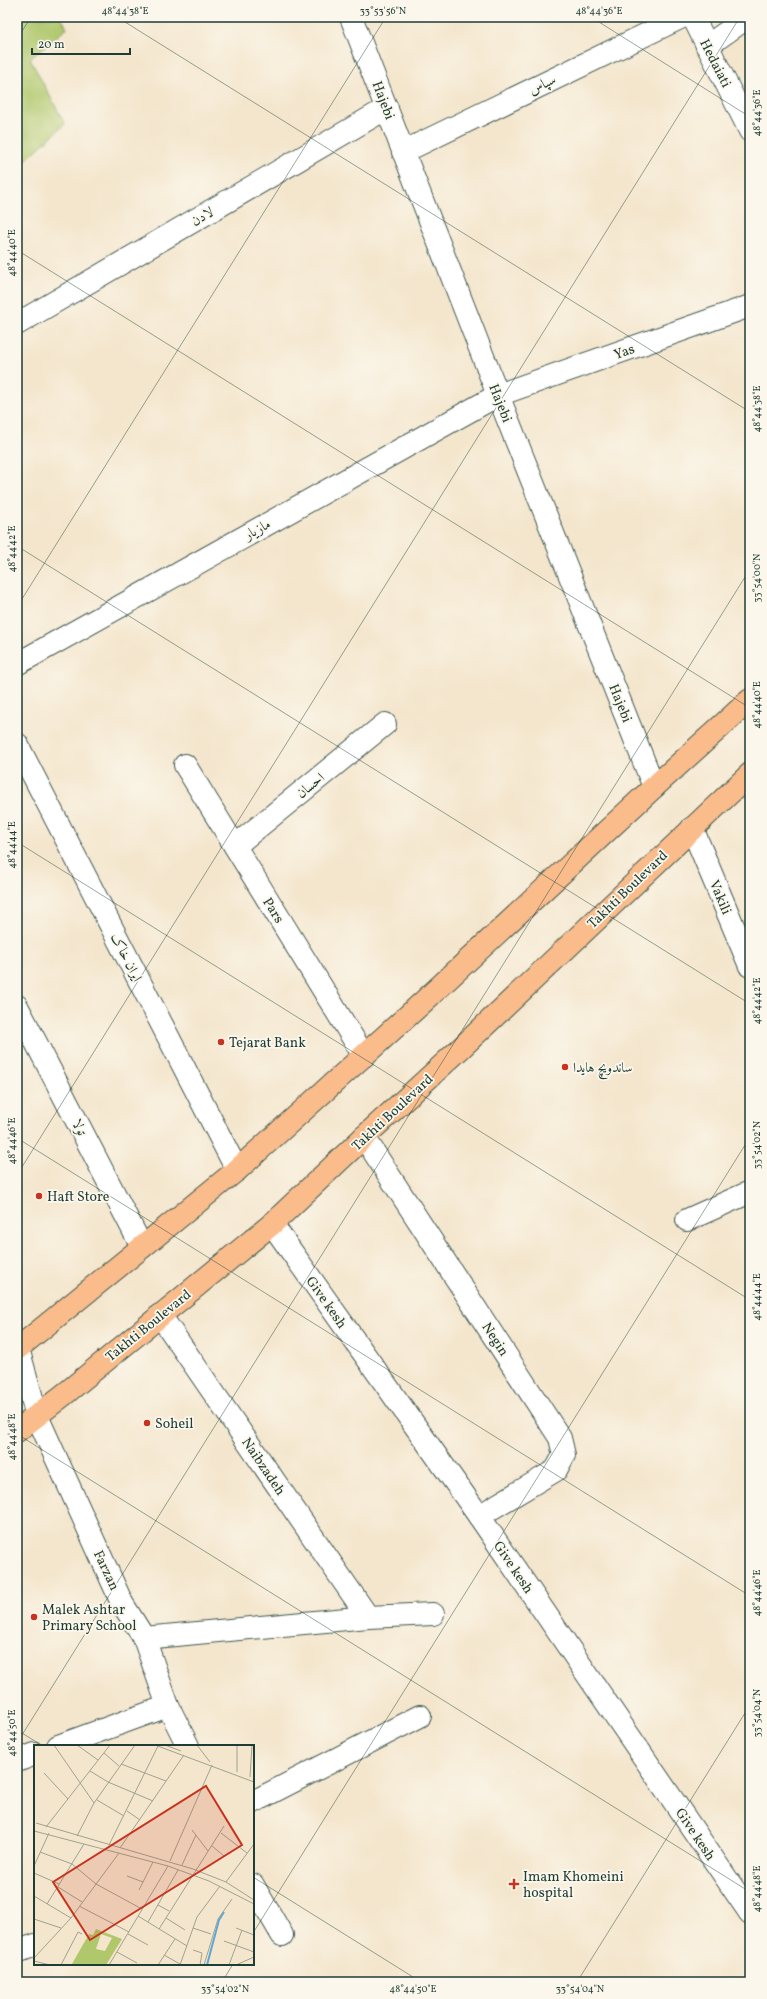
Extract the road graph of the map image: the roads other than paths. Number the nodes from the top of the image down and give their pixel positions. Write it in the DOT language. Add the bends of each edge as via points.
graph roads {
  1 [pos="351,17"];
  2 [pos="682,17"];
  3 [pos="693,17"];
  4 [pos="748,17"];
  5 [pos="707,46"];
  6 [pos="387,108"];
  7 [pos="750,131"];
  8 [pos="403,152"];
  9 [pos="750,306"];
  10 [pos="17,324"];
  11 [pos="498,395"];
  12 [pos="17,664"];
  13 [pos="750,700"];
  14 [pos="385,724"];
  15 [pos="17,744"];
  16 [pos="185,765"];
  17 [pos="750,774"];
  18 [pos="654,786"];
  19 [pos="692,828"];
  20 [pos="235,846"];
  21 [pos="750,966"];
  22 [pos="17,1006"];
  23 [pos="364,1056"];
  24 [pos="364,1137"];
  25 [pos="237,1170"];
  26 [pos="750,1192"];
  27 [pos="687,1220"];
  28 [pos="272,1224"];
  29 [pos="142,1247"];
  30 [pos="160,1315"];
  31 [pos="17,1347"];
  32 [pos="37,1416"];
  33 [pos="17,1431"];
  34 [pos="479,1516"];
  35 [pos="433,1614"];
  36 [pos="368,1618"];
  37 [pos="144,1638"];
  38 [pos="168,1706"];
  39 [pos="420,1716"];
  40 [pos="61,1745"];
  41 [pos="188,1745"];
  42 [pos="34,1754"];
  43 [pos="17,1761"];
  44 [pos="254,1801"];
  45 [pos="254,1887"];
  46 [pos="750,1913"];
  47 [pos="282,1935"];
  48 [pos="34,1945"];
  49 [pos="17,1952"];
  1 -- 6 [label="street, Hajebi"];
  2 -- 8 [label="street, سپاس"];
  3 -- 5 [label="street, Hedaiati"];
  4 -- 5 [label="street"];
  5 -- 7 [label="street, Hedaiati"];
  6 -- 8 [label="street, Hajebi"];
  6 -- 10 [label="street, لادن"];
  8 -- 11 [label="street, Hajebi"];
  9 -- 11 [label="street, Yas"];
  11 -- 12 [label="street, مازیار"];
  11 -- 18 [label="street, Hajebi"];
  13 -- 18 [label="main road"];
  14 -- 20 [label="street, احسان"];
  15 -- 25 [label="street, ایران خاک"];
  16 -- 20 [label="street, Pars"];
  17 -- 19 [label="main road, Takhti Boulevard"];
  18 -- 23 [label="main road"];
  19 -- 21 [label="street, Vakili"];
  19 -- 24 [label="main road, Takhti Boulevard"];
  20 -- 23 [label="street, Pars"];
  22 -- 29 [label="street, تولا"];
  23 -- 25 [label="main road"];
  24 -- 28 [label="main road, Takhti Boulevard"];
  24 -- 34 [label="street, Negin" via="560,1438 564,1455 556,1470"];
  25 -- 29 [label="main road"];
  26 -- 27 [label="street"];
  28 -- 30 [label="main road, Takhti Boulevard"];
  28 -- 34 [label="street, Give kesh"];
  29 -- 31 [label="main road"];
  30 -- 32 [label="main road, Takhti Boulevard"];
  30 -- 36 [label="street, Naibzadeh"];
  31 -- 32 [label="street, Farzan"];
  32 -- 33 [label="main road, Takhti Boulevard"];
  32 -- 37 [label="street, Farzan" via="122,1603"];
  34 -- 46 [label="street, Give kesh"];
  35 -- 36 [label="street"];
  36 -- 37 [label="street"];
  37 -- 38 [label="street, Farzan"];
  38 -- 40 [label="street"];
  38 -- 41 [label="street, Farzan"];
  39 -- 44 [label="street"];
  42 -- 43 [label="street"];
  45 -- 47 [label="street"];
  48 -- 49 [label="street"];
}
